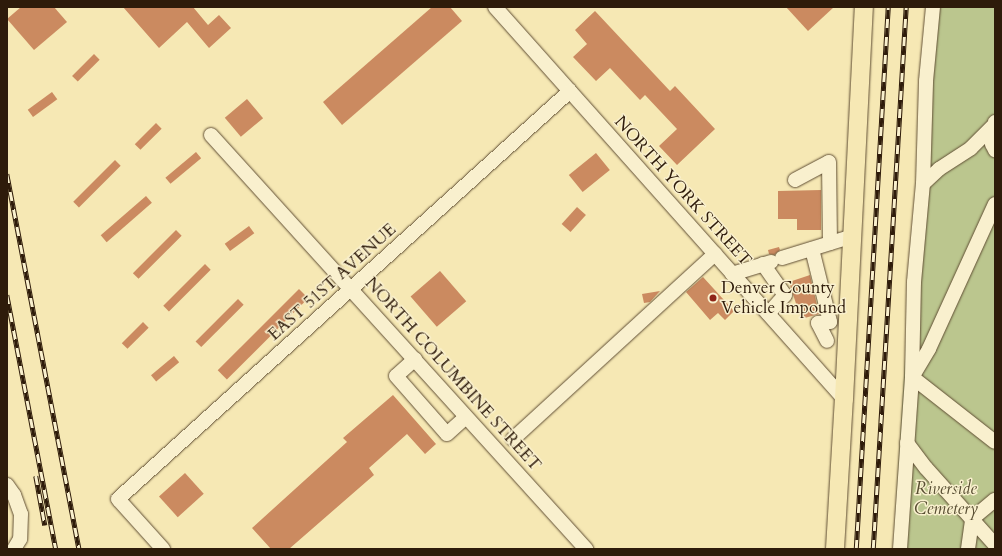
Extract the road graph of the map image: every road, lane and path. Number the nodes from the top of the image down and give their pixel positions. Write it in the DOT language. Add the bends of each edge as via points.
graph roads {
  1 [pos="494,7"];
  2 [pos="864,7"];
  3 [pos="933,7"];
  4 [pos="570,91"];
  5 [pos="995,124"];
  6 [pos="211,135"];
  7 [pos="971,148"];
  8 [pos="995,150"];
  9 [pos="924,154"];
  10 [pos="995,155"];
  11 [pos="939,169"];
  12 [pos="795,180"];
  13 [pos="922,184"];
  14 [pos="995,204"];
  15 [pos="853,236"];
  16 [pos="830,243"];
  17 [pos="812,249"];
  18 [pos="715,254"];
  19 [pos="772,261"];
  20 [pos="732,274"];
  21 [pos="351,289"];
  22 [pos="768,314"];
  23 [pos="828,341"];
  24 [pos="415,359"];
  25 [pos="912,376"];
  26 [pos="844,399"];
  27 [pos="466,418"];
  28 [pos="512,439"];
  29 [pos="995,442"];
  30 [pos="907,443"];
  31 [pos="7,485"];
  32 [pos="995,500"];
  33 [pos="972,519"];
  34 [pos="995,545"];
  35 [pos="14,549"];
  36 [pos="163,549"];
  37 [pos="586,549"];
  38 [pos="835,549"];
  39 [pos="900,549"];
  40 [pos="968,549"];
  1 -- 4 [label="street, NORTH YORK STREET"];
  2 -- 15 [label="main road"];
  3 -- 9 [label="street" via="926,81"];
  4 -- 18 [label="street, NORTH YORK STREET"];
  4 -- 21 [label="street, EAST 51ST AVENUE"];
  5 -- 7 [label="street"];
  5 -- 8 [label="street" via="992,144"];
  6 -- 21 [label="street, NORTH COLUMBINE STREET"];
  7 -- 10 [label="street" via="978,146 988,149"];
  7 -- 11 [label="street"];
  9 -- 11 [label="street" via="927,161"];
  9 -- 13 [label="street"];
  11 -- 13 [label="street"];
  12 -- 16 [label="street" via="829,162"];
  13 -- 25 [label="street" via="914,282"];
  14 -- 25 [label="street" via="929,349"];
  15 -- 16 [label="street"];
  15 -- 26 [label="main road"];
  16 -- 17 [label="street"];
  17 -- 19 [label="street"];
  17 -- 23 [label="street" via="830,322 818,323"];
  18 -- 20 [label="street, NORTH YORK STREET"];
  18 -- 28 [label="street"];
  19 -- 20 [label="street"];
  19 -- 22 [label="street" via="786,295"];
  20 -- 22 [label="street, NORTH YORK STREET"];
  21 -- 24 [label="street, NORTH COLUMBINE STREET"];
  21 -- 36 [label="street, EAST 51ST AVENUE" via="118,499"];
  22 -- 26 [label="street, NORTH YORK STREET"];
  24 -- 27 [label="street, NORTH COLUMBINE STREET"];
  24 -- 27 [label="street" via="396,376 447,434"];
  25 -- 29 [label="street"];
  25 -- 30 [label="street"];
  26 -- 38 [label="main road"];
  27 -- 37 [label="street, NORTH COLUMBINE STREET"];
  30 -- 33 [label="street"];
  30 -- 39 [label="street"];
  31 -- 35 [label="street" via="21,514 20,539"];
  32 -- 33 [label="street"];
  33 -- 34 [label="street"];
  33 -- 40 [label="street"];
}
